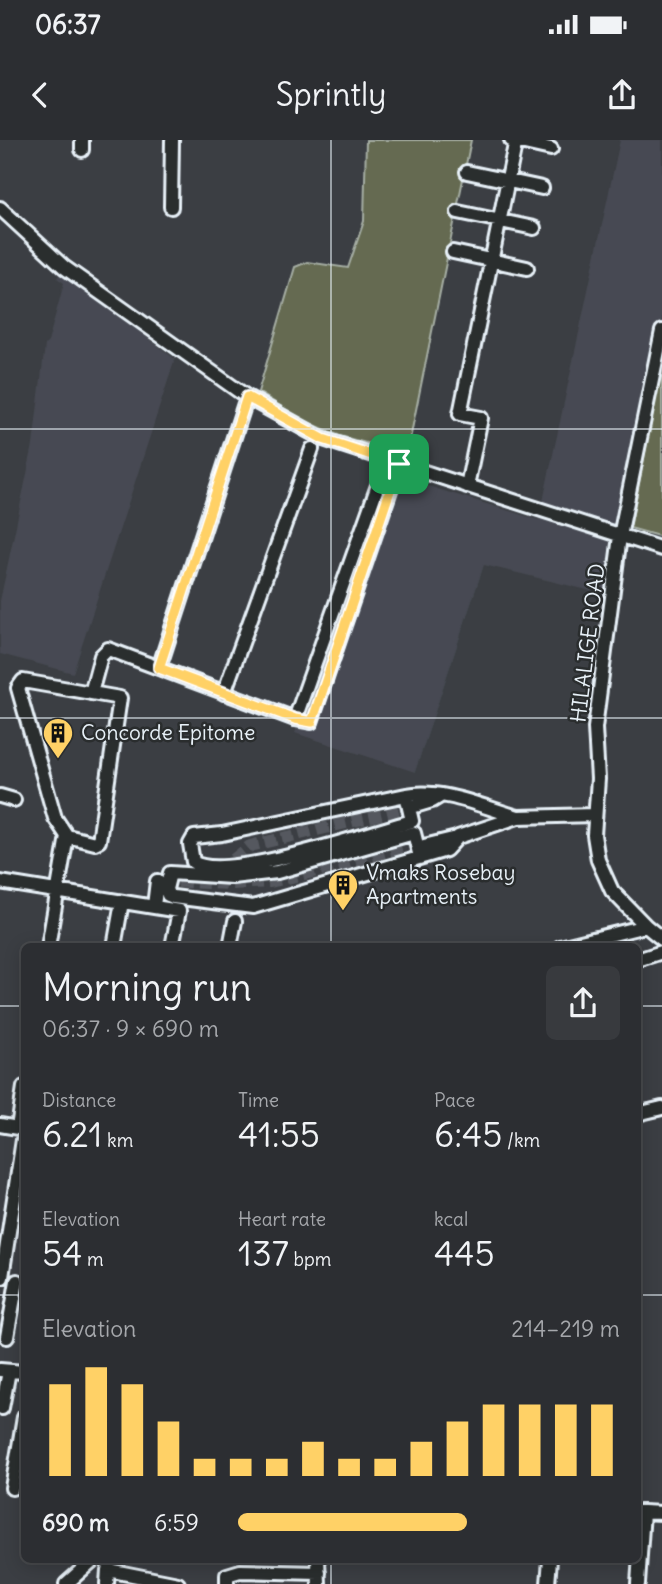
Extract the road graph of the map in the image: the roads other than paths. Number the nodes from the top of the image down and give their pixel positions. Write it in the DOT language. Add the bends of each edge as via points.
graph roads {
  1 [pos="172,140"];
  2 [pos="514,140"];
  3 [pos="551,149"];
  4 [pos="467,172"];
  5 [pos="508,180"];
  6 [pos="542,188"];
  7 [pos="171,207"];
  8 [pos="0,208"];
  9 [pos="458,212"];
  10 [pos="499,220"];
  11 [pos="534,228"];
  12 [pos="453,252"];
  13 [pos="491,260"];
  14 [pos="527,268"];
  15 [pos="662,331"];
  16 [pos="247,397"];
  17 [pos="312,449"];
  18 [pos="393,462"];
  19 [pos="467,486"];
  20 [pos="620,536"];
  21 [pos="662,549"];
  22 [pos="159,668"];
  23 [pos="91,693"];
  24 [pos="224,693"];
  25 [pos="295,719"];
  26 [pos="406,795"];
  27 [pos="442,795"];
  28 [pos="0,796"];
  29 [pos="14,800"];
  30 [pos="412,807"];
  31 [pos="595,816"];
  32 [pos="518,817"];
  33 [pos="67,836"];
  34 [pos="422,852"];
  35 [pos="214,871"];
  36 [pos="157,881"];
  37 [pos="0,882"];
  38 [pos="58,892"];
  39 [pos="122,902"];
  40 [pos="154,906"];
  41 [pos="235,921"];
  42 [pos="646,926"];
  43 [pos="662,939"];
  44 [pos="49,943"];
  45 [pos="115,943"];
  46 [pos="173,943"];
  47 [pos="231,943"];
  48 [pos="576,943"];
  49 [pos="662,952"];
  50 [pos="641,959"];
  51 [pos="662,1108"];
  52 [pos="641,1113"];
  53 [pos="0,1125"];
  54 [pos="21,1130"];
  55 [pos="21,1137"];
  56 [pos="1,1277"];
  57 [pos="21,1282"];
  58 [pos="7,1337"];
  59 [pos="4,1371"];
  60 [pos="1,1408"];
  61 [pos="21,1410"];
  62 [pos="21,1435"];
  63 [pos="12,1488"];
  64 [pos="641,1512"];
  65 [pos="662,1513"];
  66 [pos="90,1563"];
  67 [pos="550,1563"];
  68 [pos="639,1563"];
  69 [pos="108,1577"];
  70 [pos="319,1578"];
  71 [pos="66,1584"];
  72 [pos="178,1584"];
  73 [pos="227,1584"];
  74 [pos="548,1584"];
  75 [pos="638,1584"];
  1 -- 7 [label="street"];
  2 -- 3 [label="street"];
  2 -- 5 [label="street"];
  4 -- 5 [label="street"];
  5 -- 6 [label="street"];
  5 -- 10 [label="street"];
  8 -- 16 [label="street" via="64,267"];
  9 -- 10 [label="street"];
  10 -- 11 [label="street"];
  10 -- 13 [label="street"];
  12 -- 13 [label="street"];
  13 -- 14 [label="street"];
  13 -- 19 [label="street" via="460,414 481,418"];
  15 -- 20 [label="street, HILALIGE ROAD"];
  16 -- 18 [label="street" via="323,439"];
  16 -- 22 [label="street"];
  17 -- 24 [label="street"];
  18 -- 19 [label="street"];
  18 -- 25 [label="street"];
  18 -- 25 [label="street" via="312,722"];
  19 -- 20 [label="street"];
  20 -- 21 [label="street"];
  20 -- 31 [label="street, HILALIGE ROAD" via="595,728"];
  22 -- 23 [label="street" via="108,649 101,656"];
  22 -- 24 [label="street"];
  23 -- 33 [label="street" via="120,698 99,841"];
  23 -- 33 [label="street" via="23,681 18,688 55,818"];
  24 -- 25 [label="street"];
  26 -- 27 [label="street"];
  26 -- 35 [label="street" via="412,821"];
  26 -- 35 [label="street" via="194,837 192,862"];
  27 -- 30 [label="street"];
  27 -- 32 [label="street"];
  28 -- 29 [label="street"];
  31 -- 32 [label="street"];
  31 -- 42 [label="street, HILALIGE ROAD" via="595,849 601,870 612,891"];
  32 -- 34 [label="street" via="458,837 446,850"];
  33 -- 38 [label="street"];
  34 -- 35 [label="street" via="414,832 277,872 232,877"];
  34 -- 35 [label="street" via="253,907 168,895 170,873"];
  36 -- 40 [label="street"];
  37 -- 38 [label="street"];
  38 -- 39 [label="street"];
  38 -- 44 [label="street"];
  39 -- 40 [label="street"];
  39 -- 45 [label="street"];
  40 -- 46 [label="street" via="178,911"];
  41 -- 47 [label="street"];
  42 -- 43 [label="street, HILALIGE ROAD"];
  42 -- 48 [label="street"];
  49 -- 50 [label="street"];
  51 -- 52 [label="street"];
  53 -- 54 [label="street"];
  55 -- 56 [label="street"];
  56 -- 57 [label="street"];
  57 -- 58 [label="street"];
  59 -- 60 [label="street"];
  60 -- 61 [label="street"];
  62 -- 63 [label="street"];
  64 -- 65 [label="street"];
  66 -- 69 [label="street"];
  66 -- 71 [label="street"];
  67 -- 74 [label="street"];
  68 -- 75 [label="street"];
  69 -- 72 [label="street"];
  70 -- 73 [label="street" via="240,1571 227,1575"];
}
